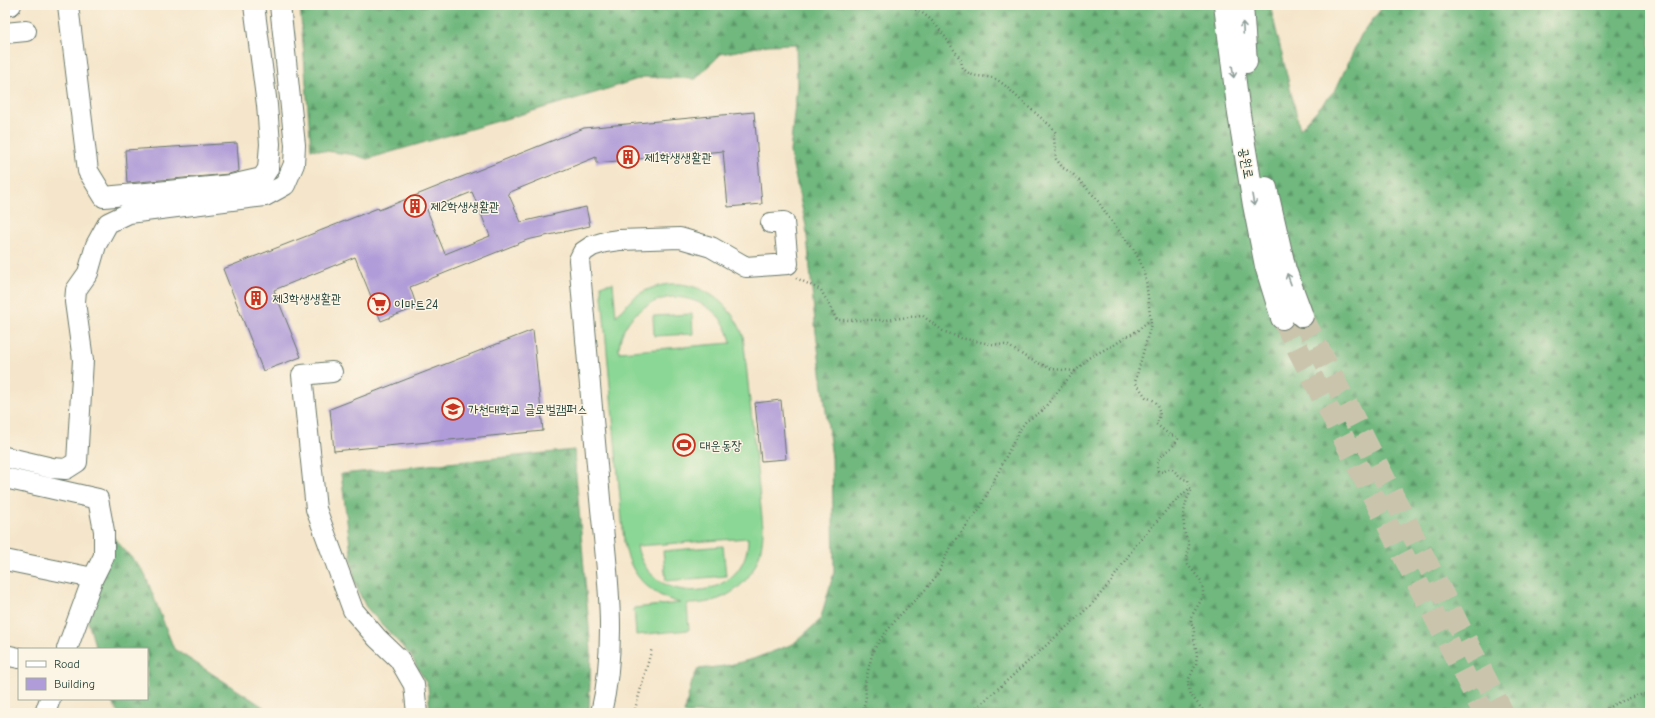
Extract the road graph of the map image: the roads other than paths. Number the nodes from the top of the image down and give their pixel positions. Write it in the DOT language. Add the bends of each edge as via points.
graph roads {
  1 [pos="11,5"];
  2 [pos="68,5"];
  3 [pos="254,5"];
  4 [pos="280,5"];
  5 [pos="1225,5"];
  6 [pos="1242,5"];
  7 [pos="5,6"];
  8 [pos="26,31"];
  9 [pos="5,32"];
  10 [pos="771,223"];
  11 [pos="332,372"];
  12 [pos="5,457"];
  13 [pos="5,478"];
  14 [pos="5,560"];
  15 [pos="93,578"];
  16 [pos="67,648"];
  17 [pos="5,654"];
  18 [pos="18,658"];
  19 [pos="50,700"];
  20 [pos="45,713"];
  21 [pos="417,713"];
  22 [pos="601,713"];
  1 -- 7 [label="street"];
  2 -- 3 [label="street" via="88,171 104,197 231,185 262,178 268,168 270,144"];
  4 -- 12 [label="street" via="295,145 294,164 285,185 265,196 129,212 108,223 96,245 88,273 76,290 75,302 82,360 77,462 66,469"];
  5 -- 6 [label="main road, 공원로, one-way" via="1238,114 1266,266 1292,317 1285,270 1269,204 1244,51"];
  8 -- 9 [label="street"];
  10 -- 22 [label="street" via="784,222 788,264 746,267 711,247 680,238 605,242 583,252 579,260 609,590 611,650"];
  11 -- 21 [label="street" via="302,375 316,510 353,610 377,638 400,659 414,685"];
  13 -- 15 [label="street" via="98,498 104,531 104,556"];
  14 -- 15 [label="street"];
  15 -- 16 [label="street"];
  17 -- 18 [label="street"];
  19 -- 20 [label="street"];
}
